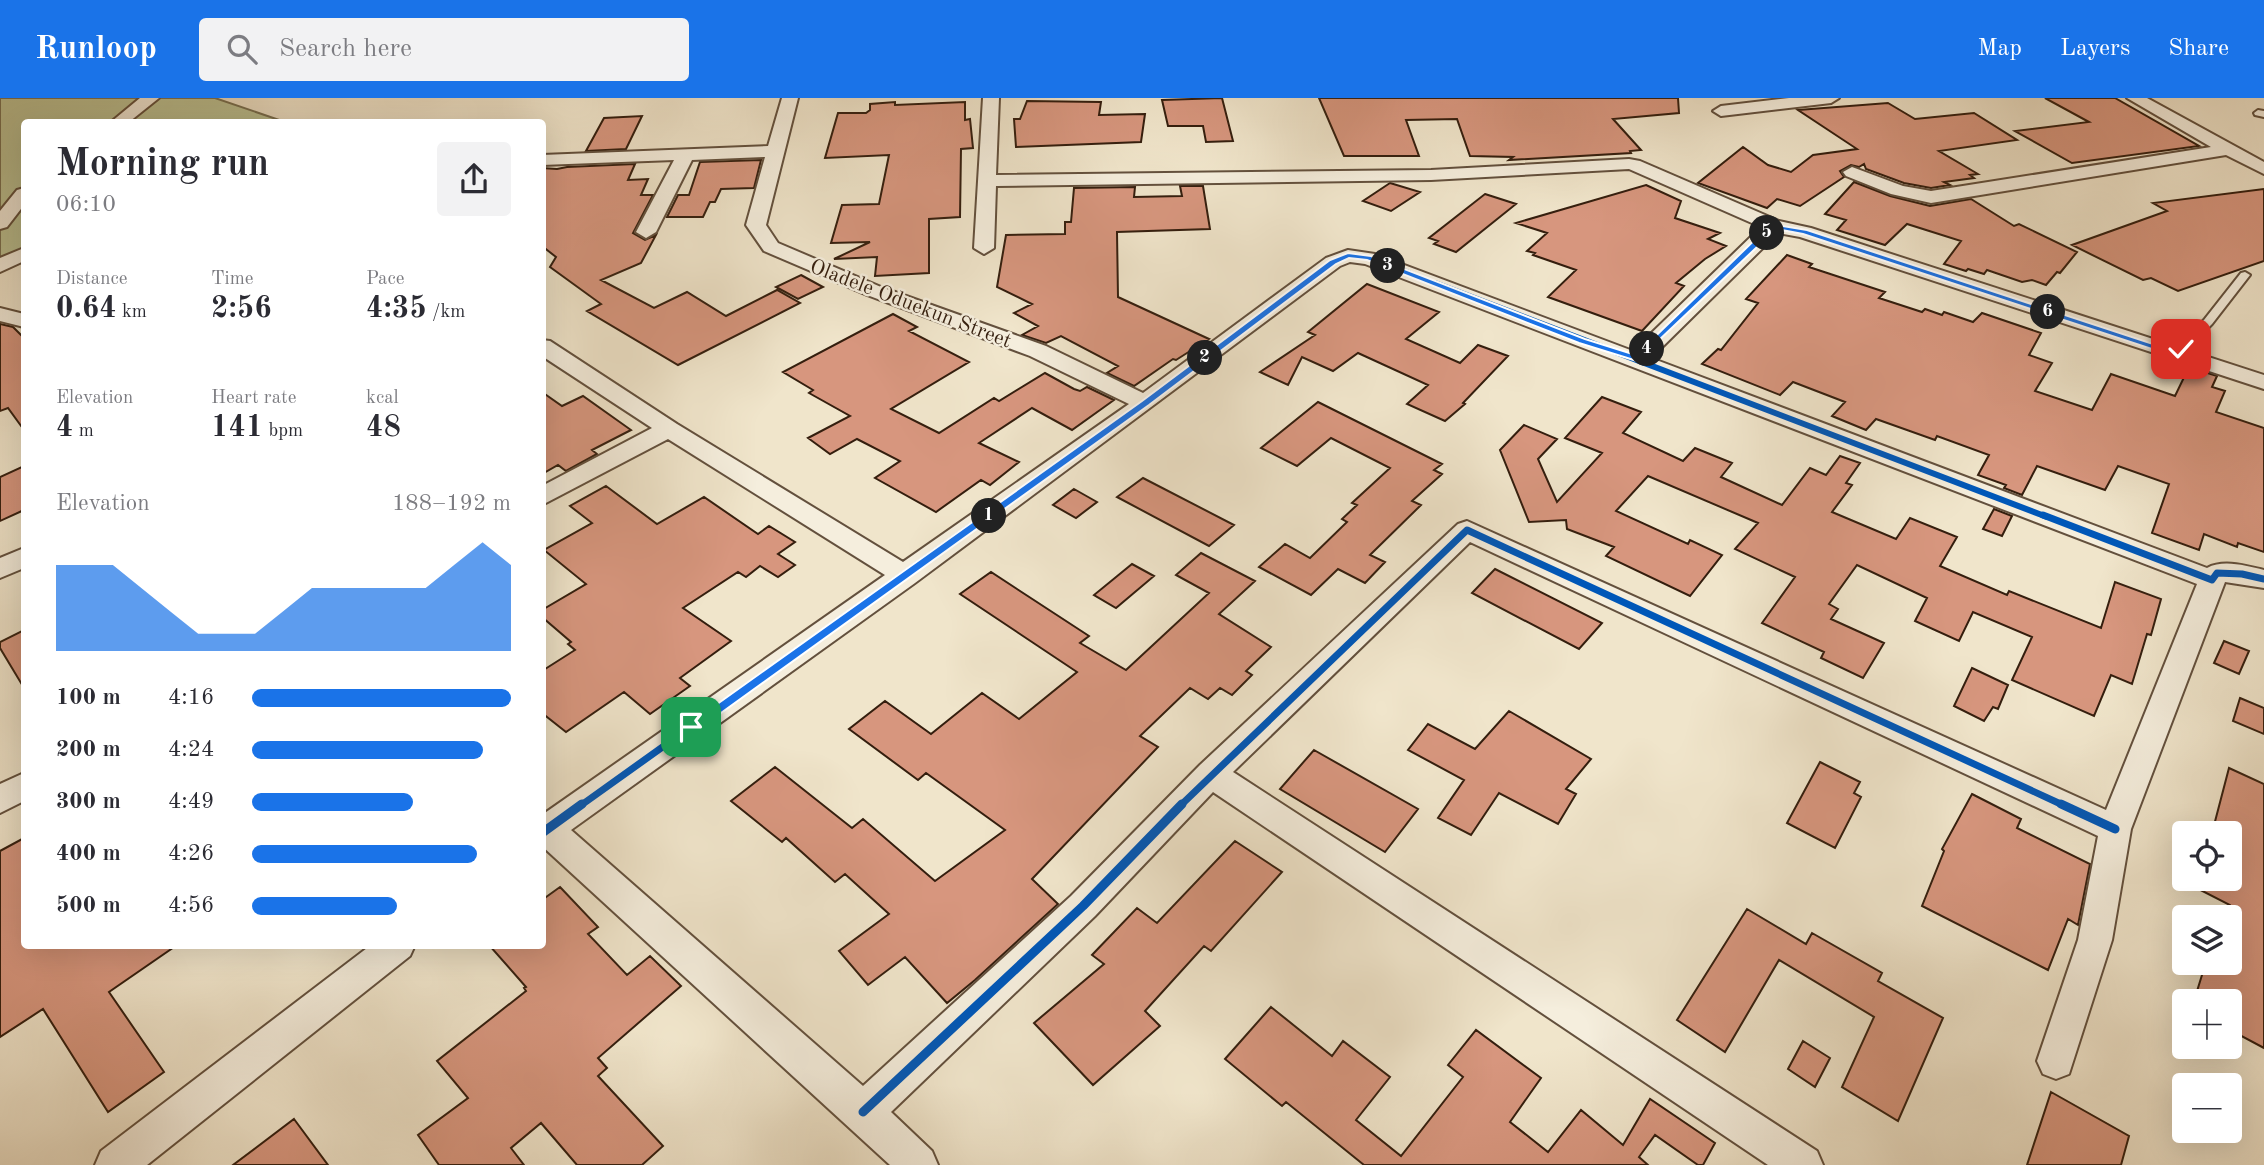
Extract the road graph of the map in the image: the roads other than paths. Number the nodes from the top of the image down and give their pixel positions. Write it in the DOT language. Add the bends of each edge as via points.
graph roads {
  1 [pos="151,98"];
  2 [pos="790,98"];
  3 [pos="991,98"];
  4 [pos="1831,98"];
  5 [pos="2135,98"];
  6 [pos="1721,111"];
  7 [pos="123,119"];
  8 [pos="2227,150"];
  9 [pos="777,151"];
  10 [pos="687,153"];
  11 [pos="546,160"];
  12 [pos="2264,169"];
  13 [pos="1852,172"];
  14 [pos="989,181"];
  15 [pos="21,194"];
  16 [pos="0,195"];
  17 [pos="21,198"];
  18 [pos="0,223"];
  19 [pos="1774,226"];
  20 [pos="646,232"];
  21 [pos="984,248"];
  22 [pos="21,256"];
  23 [pos="0,266"];
  24 [pos="2245,275"];
  25 [pos="0,314"];
  26 [pos="21,320"];
  27 [pos="546,349"];
  28 [pos="2176,354"];
  29 [pos="1637,359"];
  30 [pos="2264,382"];
  31 [pos="2264,398"];
  32 [pos="1146,403"];
  33 [pos="669,429"];
  34 [pos="546,495"];
  35 [pos="21,558"];
  36 [pos="0,569"];
  37 [pos="906,576"];
  38 [pos="2264,579"];
  39 [pos="2212,580"];
  40 [pos="1211,774"];
  41 [pos="21,788"];
  42 [pos="0,800"];
  43 [pos="2115,829"];
  44 [pos="546,830"];
  45 [pos="546,832"];
  46 [pos="393,949"];
  47 [pos="2056,1061"];
  48 [pos="863,1112"];
  49 [pos="115,1165"];
  50 [pos="918,1165"];
  51 [pos="1803,1165"];
  1 -- 7 [label="street"];
  2 -- 9 [label="street"];
  3 -- 14 [label="street"];
  4 -- 6 [label="street"];
  5 -- 8 [label="street"];
  8 -- 12 [label="street"];
  8 -- 13 [label="street" via="1931,197"];
  9 -- 10 [label="street"];
  9 -- 32 [label="street, Oladele Oduekun Street" via="756,225 771,247 1038,351"];
  10 -- 11 [label="street"];
  10 -- 20 [label="street"];
  14 -- 19 [label="street" via="1431,174 1629,163"];
  14 -- 21 [label="street"];
  15 -- 16 [label="street"];
  17 -- 18 [label="street"];
  19 -- 28 [label="street"];
  19 -- 29 [label="street"];
  19 -- 31 [label="street" via="1793,243"];
  22 -- 23 [label="street"];
  24 -- 28 [label="lane"];
  25 -- 26 [label="street"];
  27 -- 33 [label="street"];
  28 -- 30 [label="street"];
  29 -- 32 [label="street" via="1368,258 1348,256 1333,262"];
  29 -- 39 [label="street"];
  32 -- 37 [label="street"];
  33 -- 34 [label="street"];
  33 -- 37 [label="street"];
  35 -- 36 [label="street"];
  37 -- 44 [label="street"];
  38 -- 39 [label="street" via="2217,573"];
  39 -- 43 [label="street"];
  40 -- 43 [label="street" via="1466,530"];
  40 -- 48 [label="street" via="1083,906"];
  40 -- 51 [label="street"];
  41 -- 42 [label="street"];
  43 -- 47 [label="street" via="2095,940"];
  45 -- 48 [label="street"];
  46 -- 49 [label="street"];
  48 -- 50 [label="street"];
}
